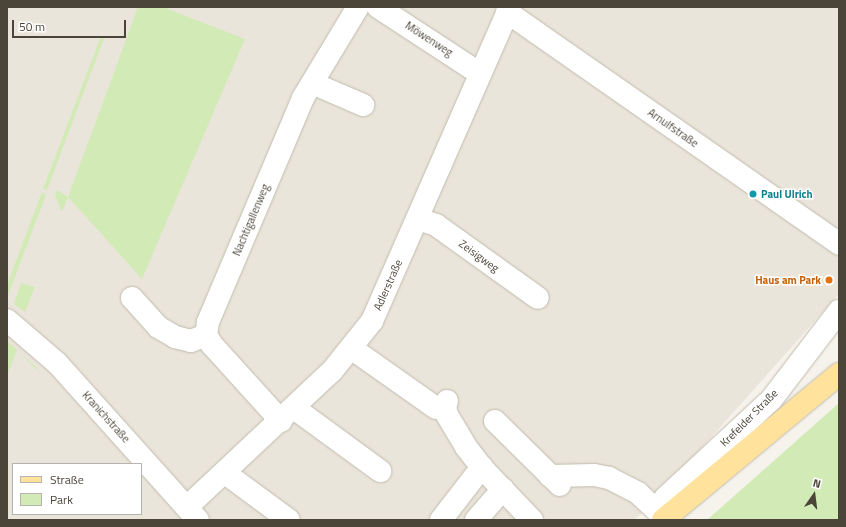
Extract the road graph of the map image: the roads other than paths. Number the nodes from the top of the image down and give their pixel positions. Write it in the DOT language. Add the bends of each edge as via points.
graph roads {
  1 [pos="358,7"];
  2 [pos="378,7"];
  3 [pos="508,10"];
  4 [pos="479,73"];
  5 [pos="312,83"];
  6 [pos="363,104"];
  7 [pos="418,219"];
  8 [pos="839,244"];
  9 [pos="132,298"];
  10 [pos="538,298"];
  11 [pos="839,311"];
  12 [pos="7,320"];
  13 [pos="206,335"];
  14 [pos="351,348"];
  15 [pos="839,374"];
  16 [pos="288,415"];
  17 [pos="495,421"];
  18 [pos="482,466"];
  19 [pos="380,472"];
  20 [pos="224,473"];
  21 [pos="503,489"];
  22 [pos="664,512"];
  23 [pos="192,514"];
  24 [pos="289,520"];
  25 [pos="441,520"];
  26 [pos="476,520"];
  27 [pos="532,520"];
  1 -- 5 [label="street, Nachtigallenweg"];
  2 -- 4 [label="street, Möwenweg"];
  3 -- 4 [label="street, Adlerstraße"];
  3 -- 8 [label="street, Arnulfstraße"];
  4 -- 7 [label="street, Adlerstraße"];
  5 -- 6 [label="street"];
  5 -- 13 [label="street, Nachtigallenweg" via="303,98 208,322"];
  7 -- 10 [label="street, Zeisigweg" via="436,225"];
  7 -- 14 [label="street, Adlerstraße" via="372,321"];
  9 -- 13 [label="street" via="158,327 175,337 191,341"];
  11 -- 22 [label="street, Krefelder Straße" via="771,400"];
  12 -- 23 [label="street, Kranichstraße" via="57,362"];
  13 -- 16 [label="street"];
  14 -- 16 [label="street, Adlerstraße"];
  14 -- 18 [label="street" via="445,407 459,437"];
  15 -- 22 [label="main road, Krefelder Straße"];
  16 -- 19 [label="street"];
  16 -- 20 [label="street, Adlerstraße"];
  17 -- 22 [label="street" via="555,481 594,475 609,478"];
  18 -- 21 [label="street"];
  18 -- 25 [label="street"];
  20 -- 23 [label="street, Adlerstraße"];
  20 -- 24 [label="street"];
  21 -- 26 [label="street"];
  21 -- 27 [label="street"];
}
